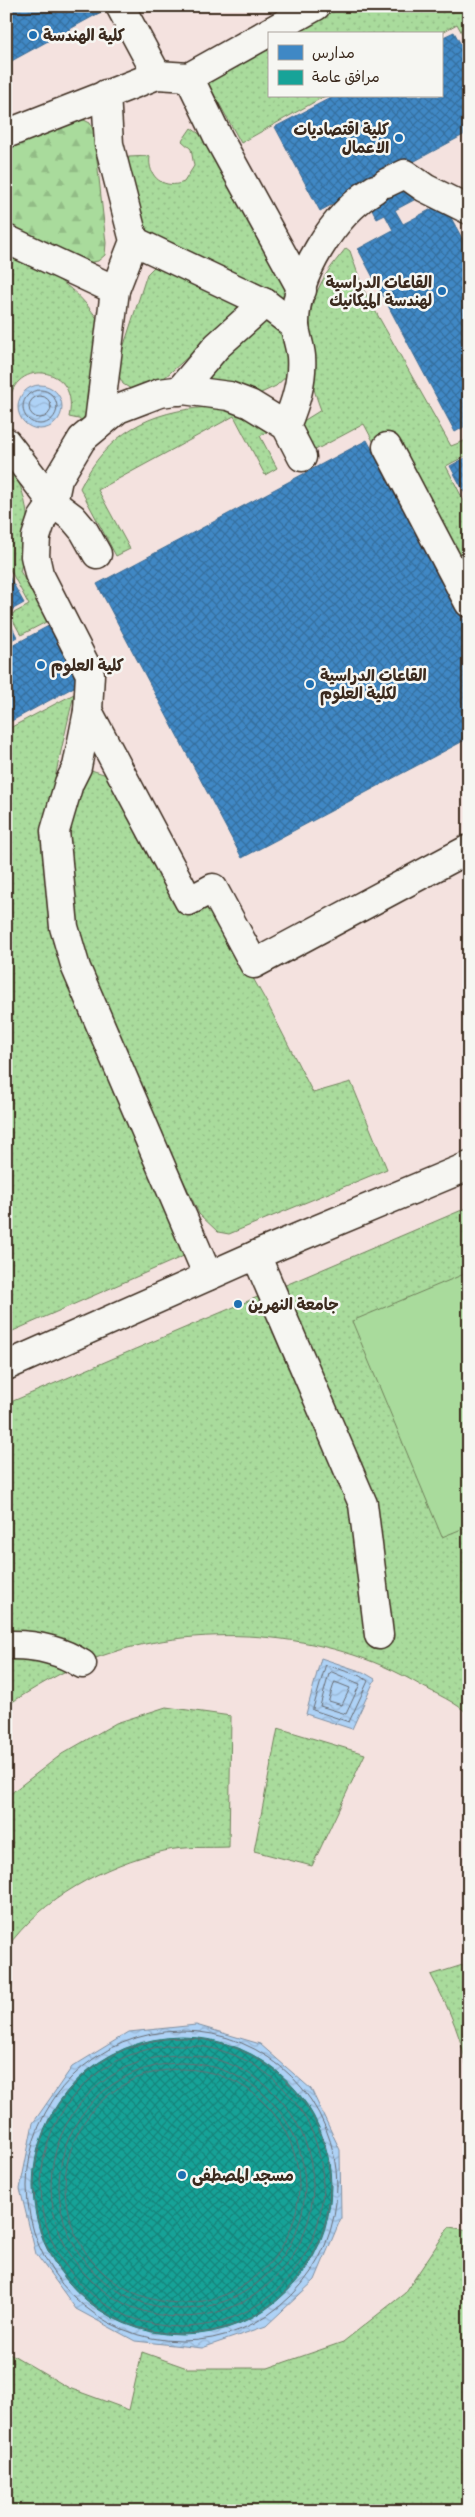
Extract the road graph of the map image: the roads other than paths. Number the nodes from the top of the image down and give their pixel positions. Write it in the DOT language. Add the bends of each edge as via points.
graph roads {
  1 [pos="120,6"];
  2 [pos="316,6"];
  3 [pos="270,32"];
  4 [pos="268,33"];
  5 [pos="156,75"];
  6 [pos="190,77"];
  7 [pos="106,94"];
  8 [pos="6,134"];
  9 [pos="469,210"];
  10 [pos="6,239"];
  11 [pos="134,241"];
  12 [pos="115,290"];
  13 [pos="302,290"];
  14 [pos="266,303"];
  15 [pos="295,326"];
  16 [pos="179,391"];
  17 [pos="99,422"];
  18 [pos="286,426"];
  19 [pos="6,442"];
  20 [pos="387,447"];
  21 [pos="302,457"];
  22 [pos="53,503"];
  23 [pos="97,554"];
  24 [pos="469,603"];
  25 [pos="88,711"];
  26 [pos="469,849"];
  27 [pos="469,1166"];
  28 [pos="256,1255"];
  29 [pos="208,1276"];
  30 [pos="6,1366"];
  31 [pos="379,1635"];
  32 [pos="6,1645"];
  33 [pos="82,1664"];
  1 -- 5 [label="street"];
  2 -- 3 [label="street"];
  4 -- 6 [label="street"];
  5 -- 6 [label="street"];
  5 -- 7 [label="street"];
  6 -- 13 [label="street" via="219,139"];
  7 -- 8 [label="street"];
  7 -- 11 [label="street" via="109,144"];
  9 -- 13 [label="street" via="405,174 362,197 330,230 309,269"];
  10 -- 12 [label="street"];
  11 -- 12 [label="street"];
  11 -- 14 [label="street"];
  12 -- 17 [label="street"];
  13 -- 15 [label="street"];
  14 -- 15 [label="street"];
  14 -- 16 [label="street" via="217,346"];
  15 -- 18 [label="street" via="301,357 299,389"];
  16 -- 17 [label="street" via="138,399"];
  16 -- 18 [label="street" via="206,391 229,396 250,404"];
  17 -- 22 [label="street" via="69,458 58,479"];
  18 -- 21 [label="street"];
  19 -- 22 [label="street"];
  20 -- 24 [label="street"];
  22 -- 23 [label="street" via="73,518"];
  22 -- 25 [label="street" via="42,519 36,537 35,556 40,574 90,674"];
  25 -- 26 [label="street" via="189,901 213,888 254,964"];
  25 -- 29 [label="street" via="77,767 55,831 64,927 76,968"];
  27 -- 28 [label="street"];
  28 -- 29 [label="street"];
  28 -- 31 [label="street" via="363,1504"];
  29 -- 30 [label="street"];
  32 -- 33 [label="street" via="31,1644 59,1652"];
}
